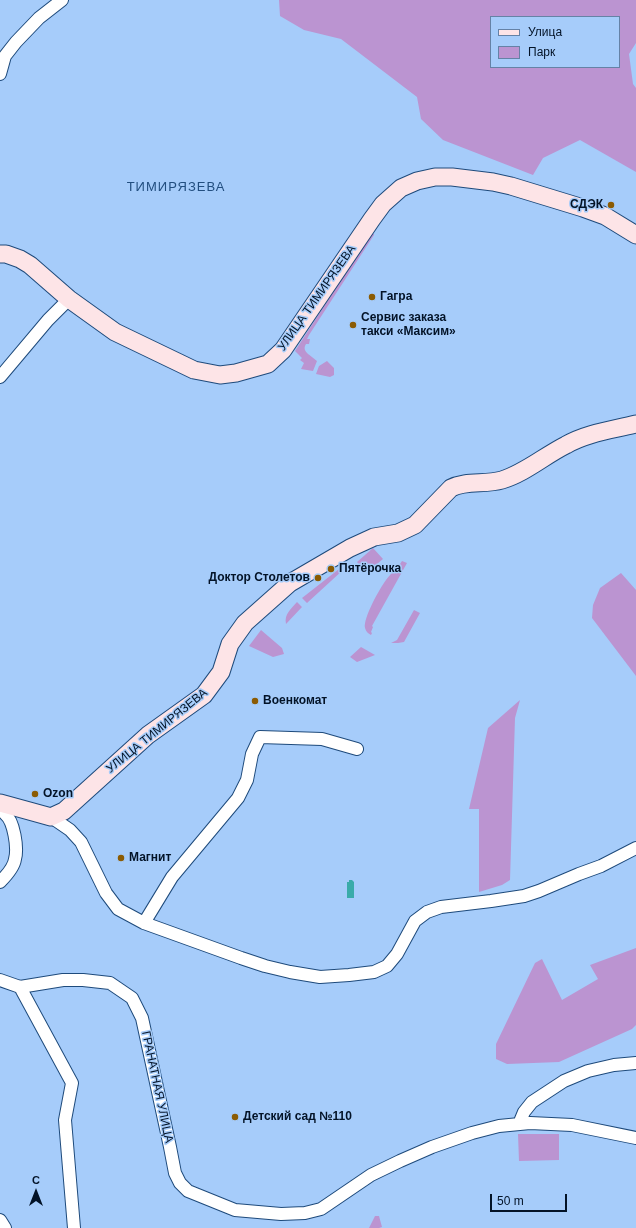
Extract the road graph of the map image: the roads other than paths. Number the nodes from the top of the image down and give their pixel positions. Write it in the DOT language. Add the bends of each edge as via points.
graph roads {
  1 [pos="62,0"];
  2 [pos="0,74"];
  3 [pos="636,235"];
  4 [pos="0,254"];
  5 [pos="69,299"];
  6 [pos="0,377"];
  7 [pos="636,424"];
  8 [pos="357,750"];
  9 [pos="0,803"];
  10 [pos="0,810"];
  11 [pos="51,817"];
  12 [pos="636,848"];
  13 [pos="0,882"];
  14 [pos="144,923"];
  15 [pos="0,980"];
  16 [pos="20,986"];
  17 [pos="636,1063"];
  18 [pos="519,1124"];
  19 [pos="636,1138"];
  20 [pos="0,1220"];
  21 [pos="5,1228"];
  22 [pos="74,1228"];
  1 -- 2 [label="street" via="38,18 16,42 5,56"];
  3 -- 5 [label="street, УЛИЦА ТИМИРЯЗЕВА" via="605,216 511,186 452,177 417,181 401,188 383,204 283,350 268,364 225,375 194,370 158,353 115,332"];
  4 -- 5 [label="street, УЛИЦА ТИМИРЯЗЕВА" via="20,259 30,265"];
  5 -- 6 [label="street"];
  7 -- 11 [label="street, УЛИЦА ТИМИРЯЗЕВА" via="566,444 517,474 502,480 456,485 415,525 398,533 374,537 356,545 290,583 245,624 230,644 221,672 204,695 148,735 64,811"];
  8 -- 14 [label="street" via="322,739 260,737 252,754 247,780 238,798 172,877"];
  9 -- 11 [label="street"];
  10 -- 13 [label="street" via="11,822 16,848 15,860"];
  11 -- 14 [label="street" via="70,830 81,842 106,893 118,909"];
  12 -- 14 [label="street" via="539,892 441,907 427,912 415,921 397,954 387,966 374,972 320,977 290,972 241,958"];
  15 -- 16 [label="street"];
  16 -- 18 [label="street, ГРАНАТНАЯ УЛИЦА" via="83,980 110,984 132,998 142,1018 175,1173 188,1191 235,1210 281,1214 321,1209 371,1175 432,1147 472,1133"];
  16 -- 22 [label="street" via="72,1083 65,1120"];
  17 -- 18 [label="street" via="588,1071 564,1081 532,1102"];
  18 -- 19 [label="street, ГРАНАТНАЯ УЛИЦА" via="572,1125"];
  20 -- 21 [label="street"];
}
